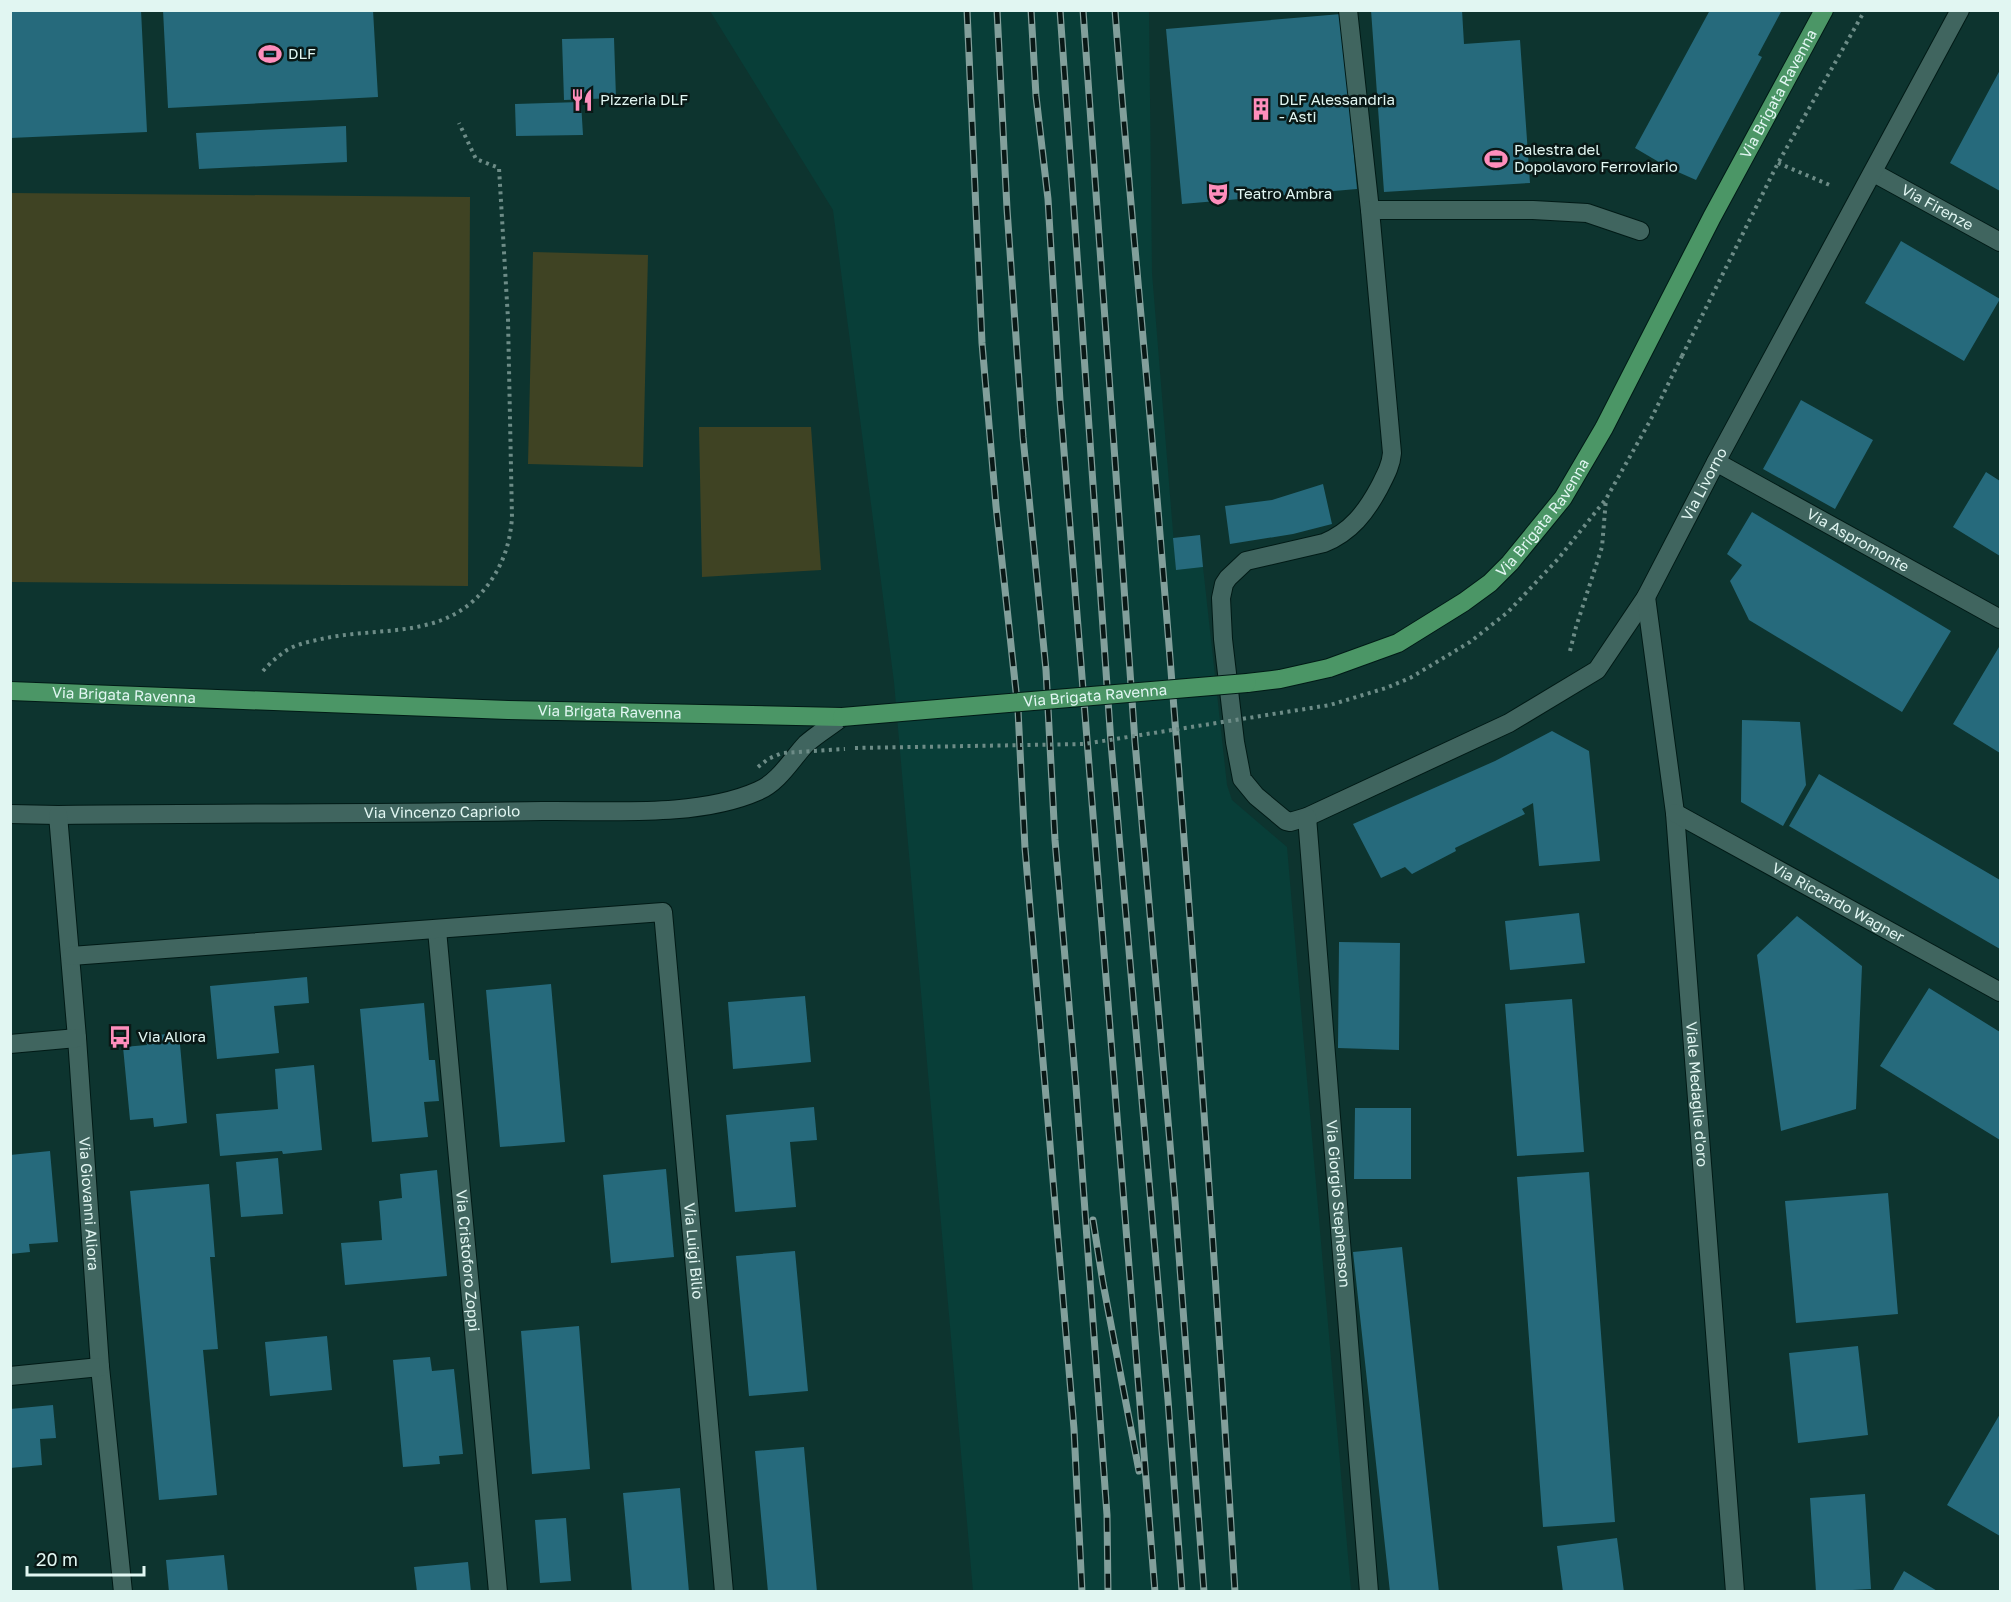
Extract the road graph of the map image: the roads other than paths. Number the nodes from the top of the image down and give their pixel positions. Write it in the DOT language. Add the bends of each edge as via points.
graph roads {
  1 [pos="1348,10"];
  2 [pos="1824,10"];
  3 [pos="1960,10"];
  4 [pos="1874,173"];
  5 [pos="1370,210"];
  6 [pos="1640,231"];
  7 [pos="2001,242"];
  8 [pos="1716,462"];
  9 [pos="1646,597"];
  10 [pos="2001,619"];
  11 [pos="10,691"];
  12 [pos="842,717"];
  13 [pos="1675,813"];
  14 [pos="10,814"];
  15 [pos="58,816"];
  16 [pos="1307,817"];
  17 [pos="437,930"];
  18 [pos="71,956"];
  19 [pos="2001,992"];
  20 [pos="77,1038"];
  21 [pos="10,1044"];
  22 [pos="100,1367"];
  23 [pos="10,1376"];
  24 [pos="123,1592"];
  25 [pos="498,1592"];
  26 [pos="724,1592"];
  27 [pos="1369,1592"];
  28 [pos="1735,1592"];
  1 -- 5 [label="street"];
  2 -- 12 [label="main road, Via Brigata Ravenna, bridge" via="1716,208 1604,428 1563,498 1510,563 1464,602 1398,643 1329,668 1280,679"];
  3 -- 4 [label="street, Via Livorno"];
  4 -- 7 [label="street, Via Firenze"];
  4 -- 8 [label="street, Via Livorno"];
  5 -- 6 [label="street" via="1587,213"];
  5 -- 16 [label="street" via="1392,453 1389,468 1370,505 1354,524 1324,543 1246,561 1228,578 1221,598 1238,765 1243,781 1286,821"];
  8 -- 9 [label="street, Via Livorno"];
  8 -- 10 [label="street, Via Aspromonte"];
  9 -- 13 [label="street, Viale Medaglie d'oro"];
  9 -- 16 [label="street, Via Livorno" via="1597,670 1509,723"];
  11 -- 12 [label="main road, Via Brigata Ravenna"];
  12 -- 15 [label="street, Via Vincenzo Capriolo" via="807,743 765,787 749,795 702,806 648,810"];
  13 -- 19 [label="street, Via Riccardo Wagner"];
  13 -- 28 [label="street, Viale Medaglie d'oro"];
  14 -- 15 [label="street, Via Vincenzo Capriolo"];
  15 -- 18 [label="street, Via Giovanni Aliora"];
  16 -- 27 [label="street, Via Giorgio Stephenson"];
  17 -- 18 [label="street"];
  17 -- 25 [label="street, Via Cristoforo Zoppi"];
  17 -- 26 [label="street, Via Luigi Bilio" via="663,912"];
  18 -- 20 [label="street, Via Giovanni Aliora"];
  20 -- 21 [label="street"];
  20 -- 22 [label="street, Via Giovanni Aliora"];
  22 -- 23 [label="street"];
  22 -- 24 [label="street, Via Giovanni Aliora"];
}
